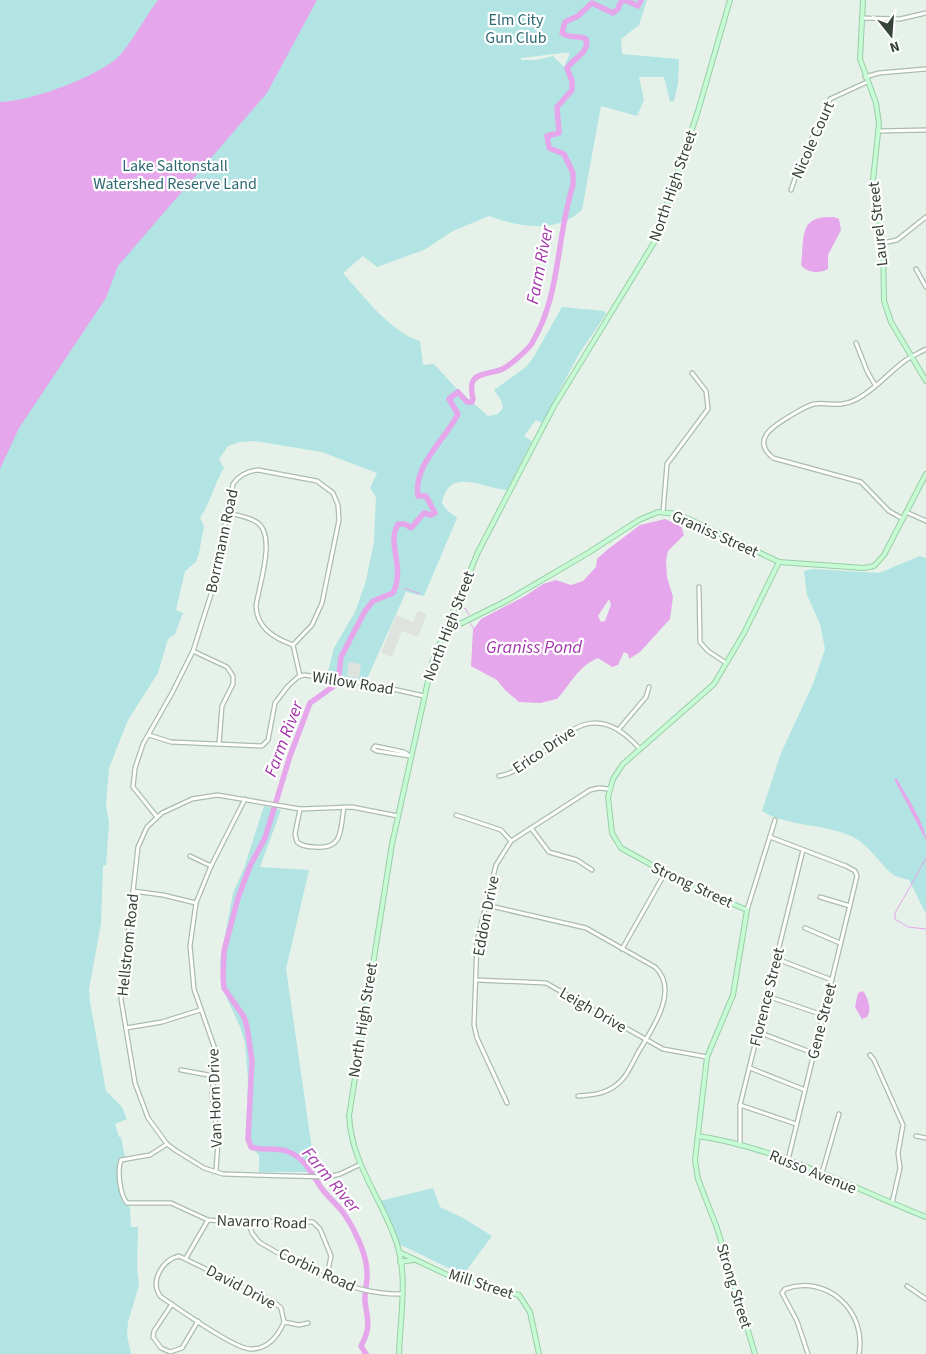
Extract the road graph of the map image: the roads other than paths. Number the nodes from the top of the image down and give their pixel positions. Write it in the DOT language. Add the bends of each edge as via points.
graph roads {
  1 [pos="730,0"];
  2 [pos="863,0"];
  3 [pos="926,13"];
  4 [pos="862,18"];
  5 [pos="926,68"];
  6 [pos="865,77"];
  7 [pos="867,82"];
  8 [pos="926,130"];
  9 [pos="879,131"];
  10 [pos="791,190"];
  11 [pos="926,217"];
  12 [pos="883,243"];
  13 [pos="916,269"];
  14 [pos="926,287"];
  15 [pos="856,343"];
  16 [pos="926,349"];
  17 [pos="912,357"];
  18 [pos="692,373"];
  19 [pos="926,381"];
  20 [pos="875,385"];
  21 [pos="926,474"];
  22 [pos="663,512"];
  23 [pos="906,512"];
  24 [pos="228,513"];
  25 [pos="903,519"];
  26 [pos="926,521"];
  27 [pos="779,562"];
  28 [pos="699,587"];
  29 [pos="448,626"];
  30 [pos="293,646"];
  31 [pos="193,651"];
  32 [pos="727,663"];
  33 [pos="300,676"];
  34 [pos="649,687"];
  35 [pos="424,696"];
  36 [pos="619,729"];
  37 [pos="149,734"];
  38 [pos="219,745"];
  39 [pos="640,749"];
  40 [pos="410,756"];
  41 [pos="499,776"];
  42 [pos="609,789"];
  43 [pos="244,799"];
  44 [pos="344,807"];
  45 [pos="300,809"];
  46 [pos="456,815"];
  47 [pos="398,816"];
  48 [pos="157,817"];
  49 [pos="775,820"];
  50 [pos="531,828"];
  51 [pos="770,837"];
  52 [pos="511,841"];
  53 [pos="803,850"];
  54 [pos="190,856"];
  55 [pos="211,866"];
  56 [pos="592,870"];
  57 [pos="665,873"];
  58 [pos="133,891"];
  59 [pos="820,896"];
  60 [pos="196,903"];
  61 [pos="486,904"];
  62 [pos="850,906"];
  63 [pos="747,910"];
  64 [pos="805,928"];
  65 [pos="840,943"];
  66 [pos="622,949"];
  67 [pos="777,959"];
  68 [pos="476,980"];
  69 [pos="832,980"];
  70 [pos="767,996"];
  71 [pos="200,1010"];
  72 [pos="823,1015"];
  73 [pos="126,1028"];
  74 [pos="758,1032"];
  75 [pos="646,1040"];
  76 [pos="814,1053"];
  77 [pos="870,1056"];
  78 [pos="707,1057"];
  79 [pos="750,1068"];
  80 [pos="182,1070"];
  81 [pos="214,1076"];
  82 [pos="805,1090"];
  83 [pos="578,1096"];
  84 [pos="507,1103"];
  85 [pos="740,1105"];
  86 [pos="839,1114"];
  87 [pos="796,1124"];
  88 [pos="698,1136"];
  89 [pos="916,1136"];
  90 [pos="926,1138"];
  91 [pos="167,1144"];
  92 [pos="740,1145"];
  93 [pos="788,1160"];
  94 [pos="359,1165"];
  95 [pos="216,1171"];
  96 [pos="822,1174"];
  97 [pos="892,1203"];
  98 [pos="926,1217"];
  99 [pos="208,1220"];
  100 [pos="248,1221"];
  101 [pos="399,1252"];
  102 [pos="186,1258"];
  103 [pos="413,1260"];
  104 [pos="400,1262"];
  105 [pos="327,1276"];
  106 [pos="907,1286"];
  107 [pos="401,1294"];
  108 [pos="926,1299"];
  109 [pos="172,1304"];
  110 [pos="198,1321"];
  111 [pos="284,1322"];
  112 [pos="308,1323"];
  113 [pos="242,1348"];
  114 [pos="238,1354"];
  115 [pos="399,1354"];
  116 [pos="538,1354"];
  117 [pos="755,1354"];
  118 [pos="808,1354"];
  119 [pos="859,1354"];
  1 -- 29 [label="street, North High Street" via="655,241 554,406 478,552"];
  2 -- 4 [label="street, Laurel Street"];
  3 -- 4 [label="street" via="900,19"];
  4 -- 6 [label="street, Laurel Street" via="860,52"];
  5 -- 6 [label="street"];
  6 -- 7 [label="street, Laurel Street"];
  7 -- 9 [label="street, Laurel Street" via="878,109"];
  7 -- 10 [label="street, Nicole Court" via="830,99"];
  8 -- 9 [label="street"];
  9 -- 12 [label="street, Laurel Street" via="873,180"];
  11 -- 12 [label="street" via="898,239"];
  12 -- 17 [label="street, Laurel Street" via="883,295 887,313"];
  13 -- 14 [label="street"];
  15 -- 20 [label="street"];
  16 -- 17 [label="street"];
  17 -- 19 [label="street, Laurel Street"];
  17 -- 20 [label="street"];
  18 -- 22 [label="street" via="706,391 708,409 667,464"];
  20 -- 25 [label="street" via="847,404 814,404 801,410 770,429 765,447 776,459 860,482 883,506"];
  21 -- 23 [label="street, Graniss Street"];
  22 -- 27 [label="street, Graniss Street" via="678,514"];
  22 -- 29 [label="street, Graniss Street" via="643,518 500,604 457,625"];
  23 -- 25 [label="street, Graniss Street"];
  23 -- 26 [label="street"];
  24 -- 30 [label="street" via="254,520 264,530 267,546 257,615 269,633"];
  24 -- 30 [label="street, Borrmann Road" via="235,481 254,470 318,481 336,499 339,520 322,603 312,625"];
  24 -- 31 [label="street, Borrmann Road" via="213,588"];
  25 -- 27 [label="street, Graniss Street" via="882,560 874,566"];
  27 -- 32 [label="street, Strong Street"];
  28 -- 32 [label="street" via="700,642"];
  29 -- 35 [label="street, North High Street" via="432,664"];
  30 -- 33 [label="street"];
  31 -- 37 [label="street, Borrmann Road"];
  31 -- 38 [label="street" via="227,667 233,676 233,684 222,706"];
  32 -- 39 [label="street, Strong Street" via="709,690"];
  33 -- 35 [label="street, Willow Road" via="346,680"];
  33 -- 38 [label="street, Willow Road" via="275,703 268,740 264,745"];
  34 -- 36 [label="street" via="646,697"];
  35 -- 40 [label="street, North High Street"];
  36 -- 39 [label="street"];
  36 -- 41 [label="street, Erico Drive" via="599,724 577,727 514,772"];
  37 -- 38 [label="street, Willow Road" via="171,742"];
  37 -- 48 [label="street, Borrmann Road" via="138,757 132,782 134,791"];
  39 -- 42 [label="street, Strong Street" via="619,768"];
  40 -- 40 [label="street" via="378,746 373,748 376,751"];
  40 -- 47 [label="street, North High Street"];
  42 -- 50 [label="street, Eddon Drive" via="590,790"];
  42 -- 57 [label="street, Strong Street" via="608,811 615,842"];
  43 -- 45 [label="street, Hellstrom Road"];
  43 -- 48 [label="street, Hellstrom Road" via="217,796 192,799"];
  43 -- 55 [label="street, Van Horn Drive"];
  44 -- 45 [label="street, Hellstrom Road"];
  44 -- 45 [label="street" via="337,842 325,848 308,847 297,842 295,834"];
  44 -- 47 [label="street, Hellstrom Road"];
  46 -- 52 [label="street" via="500,830"];
  47 -- 94 [label="street, North High Street" via="350,1104 352,1142"];
  48 -- 58 [label="street, Hellstrom Road" via="140,840"];
  49 -- 51 [label="street"];
  50 -- 52 [label="street, Eddon Drive"];
  50 -- 56 [label="street" via="549,852 577,860"];
  51 -- 53 [label="street"];
  51 -- 63 [label="street"];
  52 -- 61 [label="street, Eddon Drive" via="496,865"];
  53 -- 62 [label="street, Gene Street" via="852,869 857,874"];
  53 -- 67 [label="street, Florence Street"];
  54 -- 55 [label="street"];
  55 -- 60 [label="street, Van Horn Drive"];
  57 -- 63 [label="street, Strong Street"];
  57 -- 66 [label="street"];
  58 -- 60 [label="street"];
  58 -- 73 [label="street, Hellstrom Road" via="122,988"];
  59 -- 62 [label="street"];
  60 -- 71 [label="street, Van Horn Drive" via="190,946"];
  61 -- 66 [label="street" via="586,928"];
  61 -- 68 [label="street, Eddon Drive" via="478,941"];
  62 -- 65 [label="street, Gene Street"];
  63 -- 78 [label="street, Strong Street" via="733,995"];
  64 -- 65 [label="street"];
  65 -- 69 [label="street, Gene Street"];
  66 -- 75 [label="street" via="655,967 664,981 660,1012"];
  67 -- 69 [label="street"];
  67 -- 70 [label="street, Florence Street"];
  68 -- 75 [label="street, Leigh Drive" via="546,983"];
  68 -- 84 [label="street, Eddon Drive" via="475,1033"];
  69 -- 72 [label="street, Gene Street"];
  70 -- 72 [label="street"];
  70 -- 74 [label="street, Florence Street"];
  71 -- 73 [label="street" via="162,1022"];
  71 -- 81 [label="street, Van Horn Drive" via="216,1052"];
  72 -- 76 [label="street, Gene Street"];
  73 -- 91 [label="street, Hellstrom Road" via="138,1094 148,1118"];
  74 -- 76 [label="street"];
  74 -- 79 [label="street, Florence Street"];
  75 -- 78 [label="street, Leigh Drive" via="668,1051"];
  75 -- 83 [label="street" via="619,1083 600,1093"];
  76 -- 82 [label="street, Gene Street"];
  77 -- 97 [label="street" via="903,1125 898,1153 900,1168"];
  78 -- 88 [label="street, Strong Street"];
  79 -- 82 [label="street"];
  79 -- 85 [label="street, Florence Street"];
  80 -- 81 [label="street"];
  81 -- 95 [label="street, Van Horn Drive" via="212,1106 218,1141"];
  82 -- 87 [label="street, Gene Street"];
  85 -- 87 [label="street"];
  85 -- 92 [label="street, Florence Street"];
  86 -- 96 [label="street"];
  87 -- 93 [label="street, Gene Street"];
  88 -- 92 [label="street, Russo Avenue"];
  88 -- 117 [label="street, Strong Street" via="695,1160 698,1179 719,1233"];
  89 -- 90 [label="street"];
  91 -- 95 [label="street, Hellstrom Road" via="190,1160"];
  91 -- 99 [label="street, Navarro Road" via="150,1155 121,1160 122,1192 127,1203 170,1203"];
  92 -- 93 [label="street, Russo Avenue"];
  93 -- 96 [label="street, Russo Avenue"];
  94 -- 95 [label="street, Hellstrom Road" via="340,1174 323,1176 233,1176"];
  94 -- 101 [label="street, North High Street" via="390,1226"];
  96 -- 97 [label="street, Russo Avenue"];
  97 -- 98 [label="street, Russo Avenue"];
  99 -- 100 [label="street, Navarro Road"];
  99 -- 102 [label="street, David Drive"];
  100 -- 105 [label="street, Corbin Road" via="259,1242"];
  100 -- 105 [label="street, Navarro Road" via="302,1221 317,1225 330,1256"];
  101 -- 103 [label="street, Mill Street"];
  101 -- 104 [label="street, North High Street"];
  102 -- 109 [label="street, David Drive" via="173,1257 156,1279 157,1292"];
  102 -- 111 [label="street, David Drive" via="274,1302 281,1308"];
  103 -- 104 [label="street"];
  103 -- 116 [label="street, Mill Street" via="454,1278 519,1295 530,1312"];
  104 -- 107 [label="street, North High Street"];
  105 -- 107 [label="street, Corbin Road" via="370,1293"];
  106 -- 108 [label="street"];
  107 -- 115 [label="street, North High Street"];
  109 -- 110 [label="street, David Drive"];
  109 -- 110 [label="street" via="154,1331 153,1337 161,1348 170,1352 182,1348"];
  110 -- 113 [label="street, David Drive"];
  111 -- 112 [label="street"];
  111 -- 113 [label="street, David Drive" via="280,1332 267,1345"];
  113 -- 114 [label="street"];
  118 -- 119 [label="street" via="797,1321 782,1293 794,1286 818,1287 844,1302 859,1329"];
}
